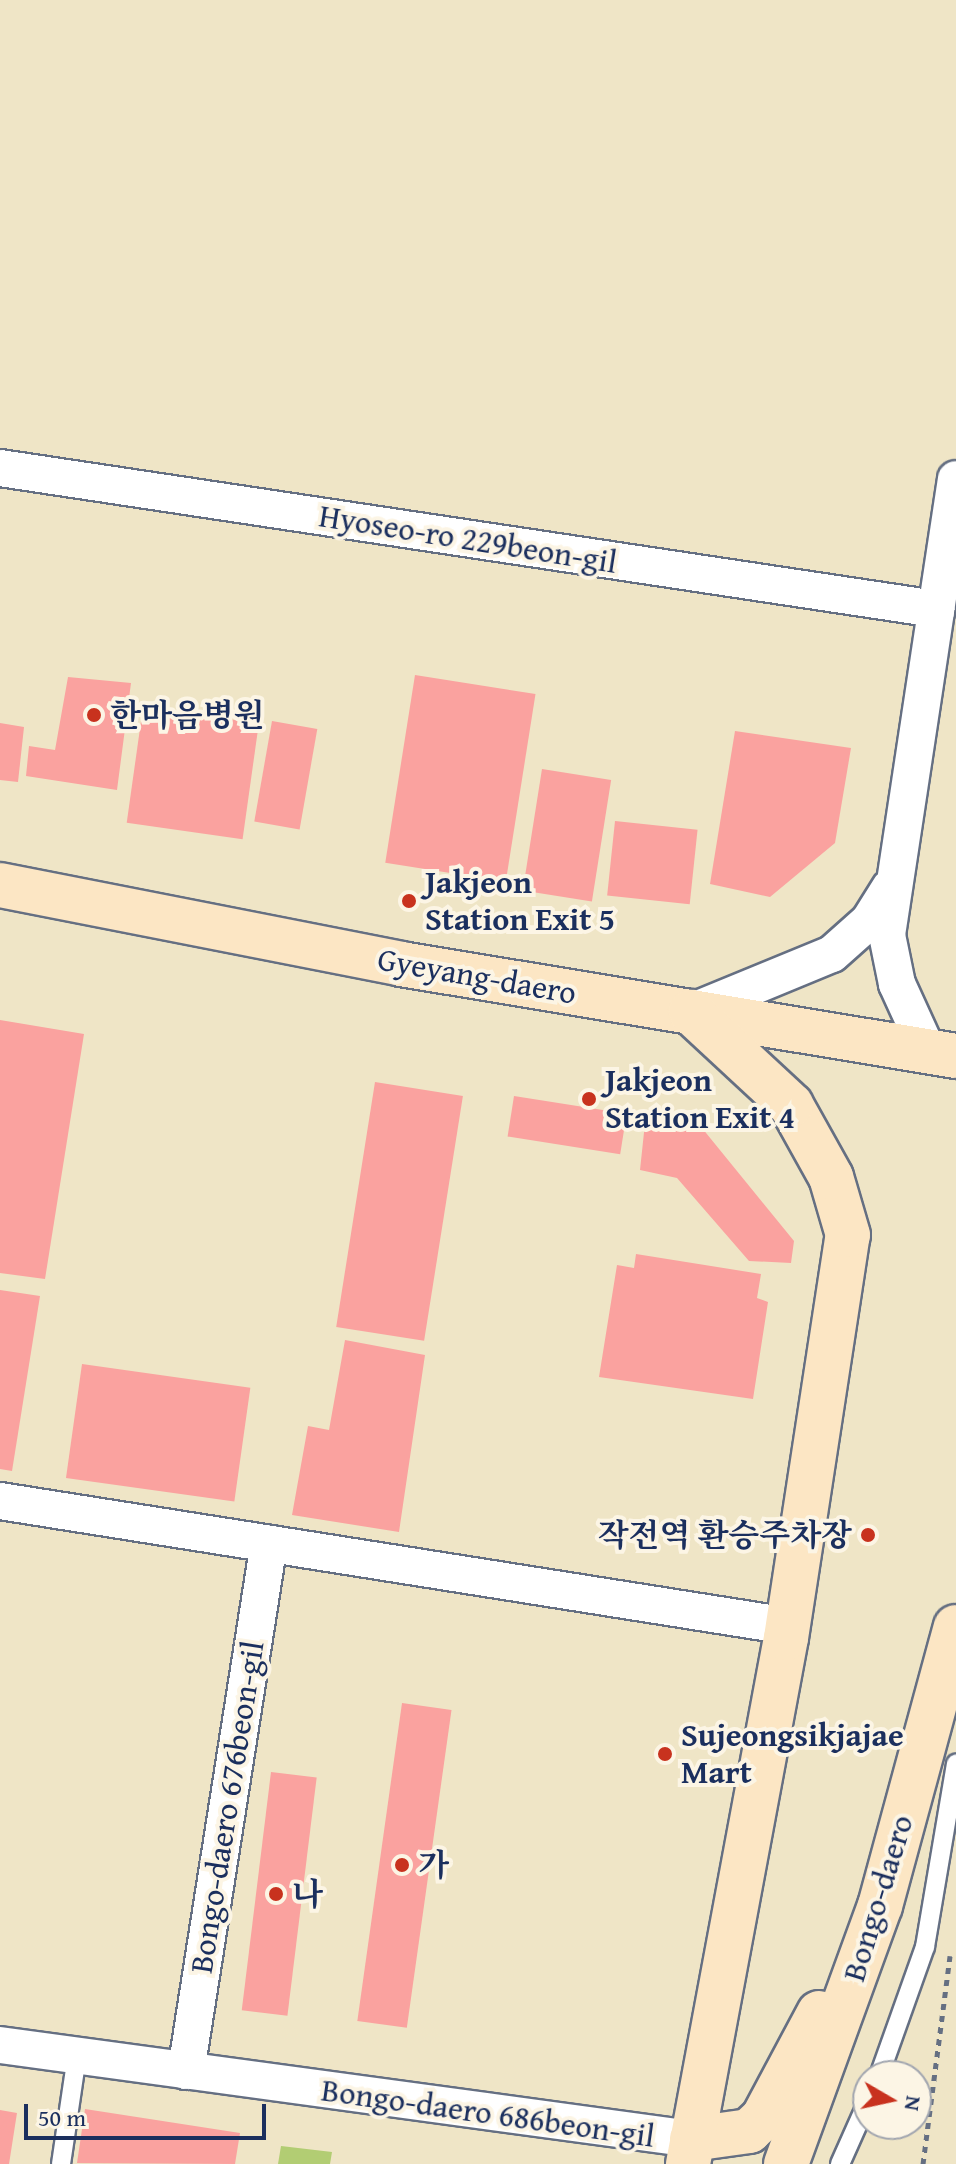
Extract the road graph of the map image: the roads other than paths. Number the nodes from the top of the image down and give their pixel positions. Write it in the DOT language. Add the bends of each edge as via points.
graph roads {
  1 [pos="0,468"];
  2 [pos="956,479"];
  3 [pos="936,609"];
  4 [pos="898,877"];
  5 [pos="0,885"];
  6 [pos="691,1012"];
  7 [pos="947,1047"];
  8 [pos="0,1501"];
  9 [pos="269,1543"];
  10 [pos="788,1626"];
  11 [pos="956,1627"];
  12 [pos="956,1764"];
  13 [pos="880,1906"];
  14 [pos="0,2045"];
  15 [pos="77,2056"];
  16 [pos="885,2060"];
  17 [pos="186,2071"];
  18 [pos="852,2137"];
  19 [pos="690,2152"];
  20 [pos="61,2164"];
  21 [pos="786,2164"];
  22 [pos="840,2164"];
  1 -- 3 [label="street, Hyoseo-ro 229beon-gil"];
  2 -- 3 [label="street"];
  3 -- 4 [label="street"];
  4 -- 6 [label="street" via="869,921 832,954"];
  4 -- 7 [label="street" via="887,935 897,984"];
  5 -- 6 [label="main road, Gyeyang-daero"];
  6 -- 7 [label="main road, Gyeyang-daero"];
  6 -- 10 [label="main road" via="791,1105 831,1177 848,1235"];
  8 -- 9 [label="street"];
  9 -- 10 [label="street"];
  9 -- 17 [label="street, Bongo-daero 676beon-gil"];
  10 -- 19 [label="main road"];
  11 -- 13 [label="main road, Bongo-daero"];
  12 -- 16 [label="lane" via="925,1947"];
  13 -- 19 [label="main road" via="763,2118 749,2131"];
  13 -- 21 [label="main road, Bongo-daero"];
  14 -- 15 [label="street, Bongo-daero 686beon-gil"];
  15 -- 17 [label="street, Bongo-daero 686beon-gil"];
  15 -- 20 [label="lane"];
  17 -- 19 [label="street, Bongo-daero 686beon-gil"];
  18 -- 22 [label="lane"];
}
